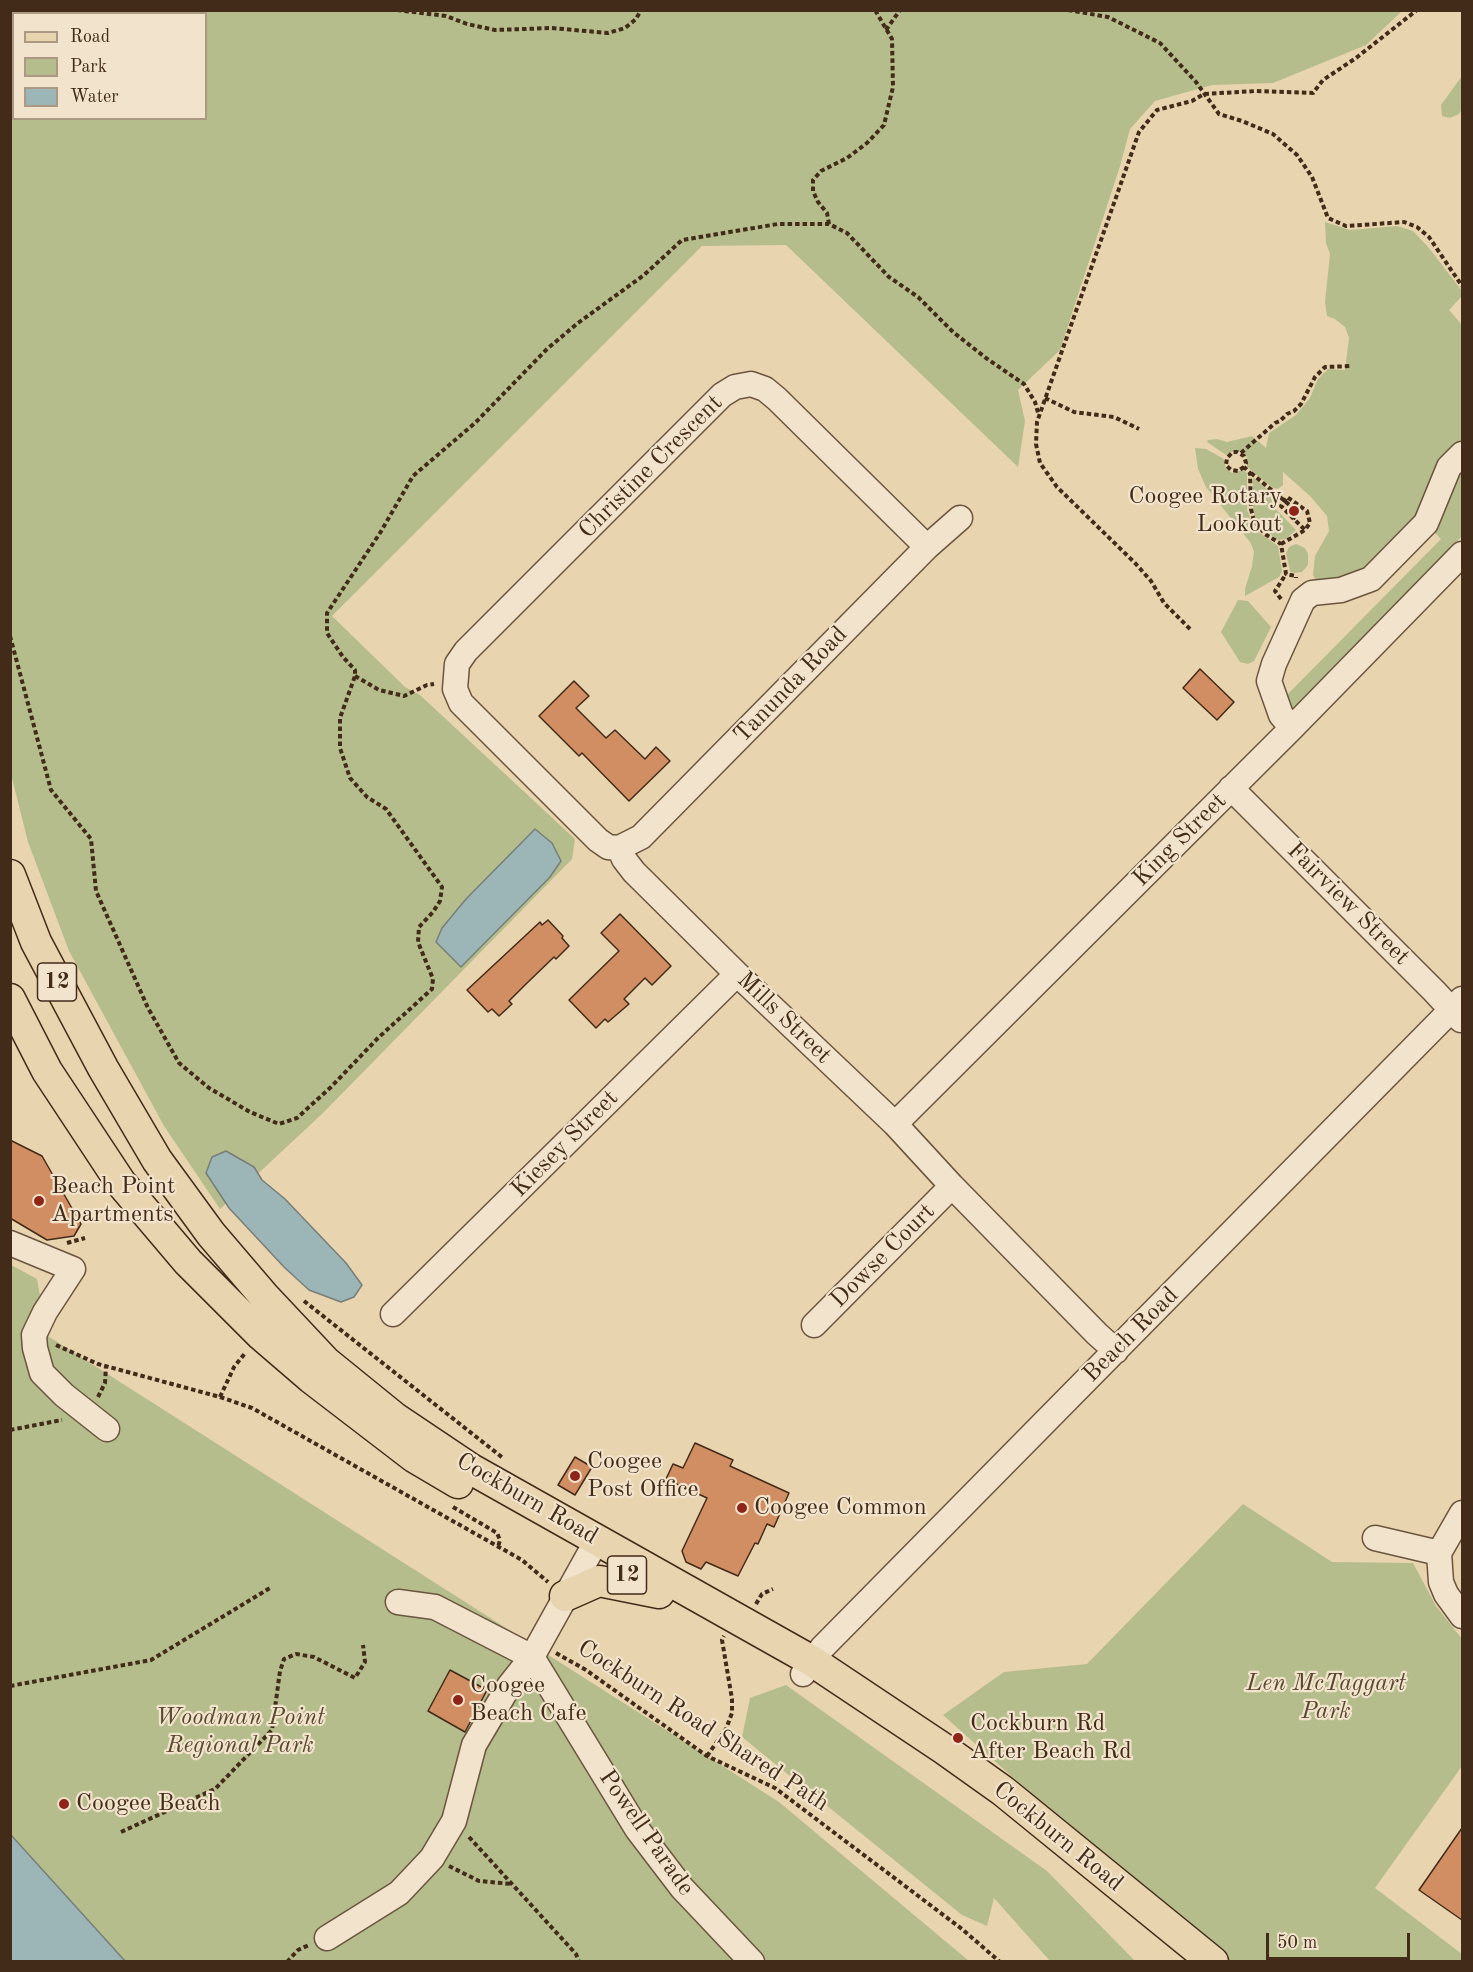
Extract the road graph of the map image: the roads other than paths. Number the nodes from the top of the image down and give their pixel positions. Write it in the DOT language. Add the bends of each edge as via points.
graph roads {
  1 [pos="1462,454"];
  2 [pos="960,518"];
  3 [pos="927,547"];
  4 [pos="1462,554"];
  5 [pos="1292,728"];
  6 [pos="1231,788"];
  7 [pos="619,848"];
  8 [pos="10,875"];
  9 [pos="737,974"];
  10 [pos="10,999"];
  11 [pos="1458,1010"];
  12 [pos="895,1124"];
  13 [pos="952,1186"];
  14 [pos="10,1243"];
  15 [pos="393,1314"];
  16 [pos="814,1325"];
  17 [pos="1116,1351"];
  18 [pos="107,1429"];
  19 [pos="1462,1513"];
  20 [pos="1375,1538"];
  21 [pos="594,1547"];
  22 [pos="1439,1553"];
  23 [pos="659,1593"];
  24 [pos="565,1596"];
  25 [pos="398,1602"];
  26 [pos="1462,1616"];
  27 [pos="532,1657"];
  28 [pos="808,1668"];
  29 [pos="327,1938"];
  30 [pos="752,1962"];
  31 [pos="1196,1962"];
  32 [pos="1213,1962"];
  1 -- 5 [label="street" via="1449,467 1426,523 1371,579 1341,590 1312,594 1303,600 1269,681 1281,715"];
  2 -- 3 [label="street, Tanunda Road"];
  3 -- 7 [label="street, Tanunda Road" via="641,837"];
  3 -- 7 [label="street, Christine Crescent" via="765,389 751,384 722,395 457,663 455,686 461,702 598,840"];
  4 -- 5 [label="street, King Street"];
  5 -- 6 [label="street, King Street"];
  6 -- 11 [label="street, Fairview Street" via="1434,991"];
  6 -- 12 [label="street, King Street"];
  7 -- 9 [label="street, Mills Street" via="634,872"];
  8 -- 21 [label="main road, Cockburn Road / 12" via="36,942 151,1150 211,1234 264,1296 326,1362 396,1418"];
  9 -- 12 [label="street, Mills Street"];
  9 -- 15 [label="street, Kiesey Street"];
  10 -- 21 [label="main road, Cockburn Road / 12" via="47,1071 121,1183 188,1262 261,1335 414,1456 486,1499"];
  11 -- 17 [label="street, Beach Road"];
  12 -- 13 [label="street, Mills Street"];
  13 -- 16 [label="street, Dowse Court"];
  13 -- 17 [label="street, Mills Street"];
  14 -- 18 [label="street" via="73,1269 45,1312 34,1335 35,1348 42,1373"];
  17 -- 28 [label="street, Beach Road" via="822,1648"];
  19 -- 22 [label="street"];
  20 -- 22 [label="street"];
  21 -- 23 [label="main road, Cockburn Road / 12"];
  21 -- 24 [label="street"];
  21 -- 28 [label="main road, Cockburn Road / 12"];
  22 -- 26 [label="street" via="1446,1594"];
  23 -- 24 [label="main road" via="599,1581"];
  23 -- 28 [label="main road, Cockburn Road / 12"];
  24 -- 27 [label="street"];
  25 -- 27 [label="street" via="435,1606"];
  27 -- 29 [label="street" via="509,1686 474,1745 454,1821 432,1858 399,1893"];
  27 -- 30 [label="street, Powell Parade" via="637,1830 682,1888"];
  28 -- 31 [label="main road, Cockburn Road / 12" via="976,1785"];
  28 -- 32 [label="main road, Cockburn Road / 12" via="1003,1791"];
}
